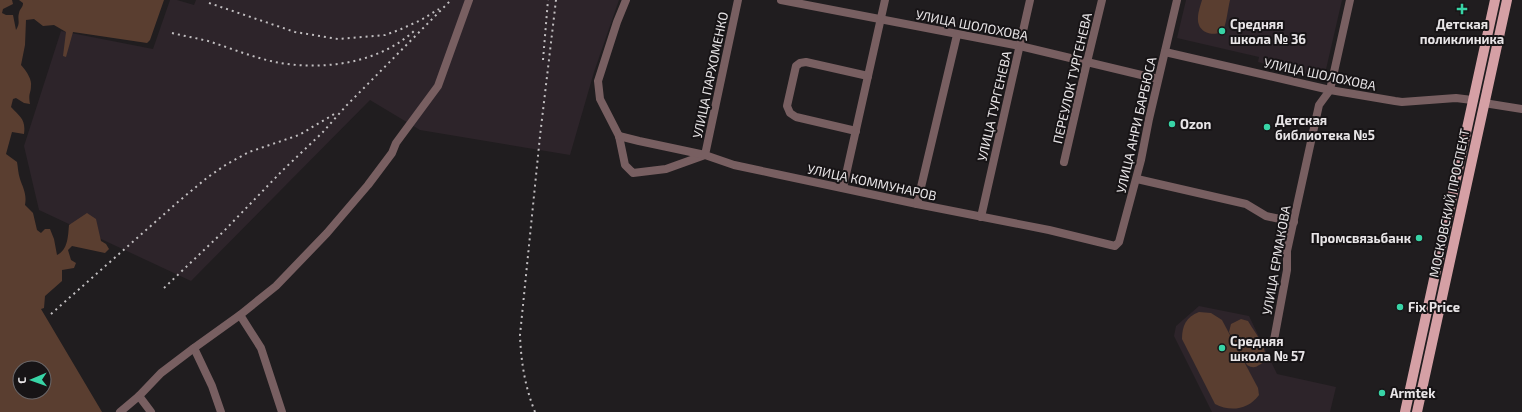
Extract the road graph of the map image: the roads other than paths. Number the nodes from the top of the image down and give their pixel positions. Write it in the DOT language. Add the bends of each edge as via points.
graph roads {
  1 [pos="469,0"];
  2 [pos="626,0"];
  3 [pos="738,0"];
  4 [pos="781,0"];
  5 [pos="885,0"];
  6 [pos="1030,0"];
  7 [pos="1102,0"];
  8 [pos="1177,0"];
  9 [pos="1350,0"];
  10 [pos="1495,0"];
  11 [pos="1507,0"];
  12 [pos="881,20"];
  13 [pos="957,35"];
  14 [pos="1020,46"];
  15 [pos="1165,52"];
  16 [pos="1087,62"];
  17 [pos="868,76"];
  18 [pos="1158,79"];
  19 [pos="1330,90"];
  20 [pos="1472,100"];
  21 [pos="1484,103"];
  22 [pos="1522,109"];
  23 [pos="856,131"];
  24 [pos="619,136"];
  25 [pos="705,155"];
  26 [pos="1064,162"];
  27 [pos="1137,179"];
  28 [pos="843,188"];
  29 [pos="917,204"];
  30 [pos="982,217"];
  31 [pos="1294,222"];
  32 [pos="1108,245"];
  33 [pos="240,316"];
  34 [pos="1274,340"];
  35 [pos="194,348"];
  36 [pos="139,396"];
  37 [pos="120,412"];
  38 [pos="151,412"];
  39 [pos="221,412"];
  40 [pos="282,412"];
  41 [pos="1405,412"];
  42 [pos="1417,412"];
  1 -- 33 [label="street" via="438,86 396,143 392,153 327,233 276,286"];
  2 -- 24 [label="street" via="598,81 600,99"];
  3 -- 25 [label="street, УЛИЦА ПАРХОМЕНКО"];
  4 -- 12 [label="street, УЛИЦА ШОЛОХОВА"];
  5 -- 12 [label="street"];
  6 -- 14 [label="street, УЛИЦА ТУРГЕНЕВА"];
  7 -- 16 [label="street, ПЕРЕУЛОК ТУРГЕНЕВА"];
  8 -- 15 [label="street, УЛИЦА АНРИ БАРБЮСА"];
  9 -- 19 [label="street, УЛИЦА ЕРМАКОВА"];
  10 -- 20 [label="main road, МОСКОВСКИЙ ПРОСПЕКТ"];
  11 -- 21 [label="main road, МОСКОВСКИЙ ПРОСПЕКТ"];
  12 -- 13 [label="street, УЛИЦА ШОЛОХОВА"];
  12 -- 17 [label="street"];
  13 -- 14 [label="street, УЛИЦА ШОЛОХОВА"];
  13 -- 29 [label="street"];
  14 -- 16 [label="street, УЛИЦА ШОЛОХОВА"];
  14 -- 30 [label="street, УЛИЦА ТУРГЕНЕВА"];
  15 -- 18 [label="street, УЛИЦА АНРИ БАРБЮСА"];
  15 -- 19 [label="street, УЛИЦА ШОЛОХОВА"];
  16 -- 18 [label="street, УЛИЦА ШОЛОХОВА"];
  16 -- 26 [label="street, ПЕРЕУЛОК ТУРГЕНЕВА"];
  17 -- 23 [label="street"];
  17 -- 23 [label="street" via="806,62 796,66 788,106 790,113 796,117"];
  18 -- 27 [label="street, УЛИЦА АНРИ БАРБЮСА"];
  19 -- 20 [label="street, УЛИЦА ШОЛОХОВА" via="1402,102 1456,98"];
  19 -- 31 [label="street, УЛИЦА ЕРМАКОВА" via="1319,106"];
  20 -- 21 [label="main road"];
  20 -- 41 [label="main road, МОСКОВСКИЙ ПРОСПЕКТ"];
  21 -- 22 [label="street"];
  21 -- 42 [label="main road, МОСКОВСКИЙ ПРОСПЕКТ"];
  23 -- 28 [label="street"];
  24 -- 25 [label="street, УЛИЦА КОММУНАРОВ"];
  24 -- 25 [label="street" via="625,165 633,173 666,169"];
  25 -- 28 [label="street, УЛИЦА КОММУНАРОВ" via="734,165"];
  27 -- 31 [label="street" via="1246,204 1266,216"];
  27 -- 32 [label="street, УЛИЦА АНРИ БАРБЮСА" via="1119,242 1114,246"];
  28 -- 29 [label="street, УЛИЦА КОММУНАРОВ"];
  29 -- 30 [label="street, УЛИЦА КОММУНАРОВ"];
  30 -- 32 [label="street, УЛИЦА КОММУНАРОВ"];
  31 -- 34 [label="street, УЛИЦА ЕРМАКОВА" via="1287,251 1287,270"];
  33 -- 35 [label="street"];
  33 -- 40 [label="street" via="261,348"];
  35 -- 36 [label="street" via="161,373"];
  35 -- 39 [label="street"];
  36 -- 37 [label="street"];
  36 -- 38 [label="street"];
}
